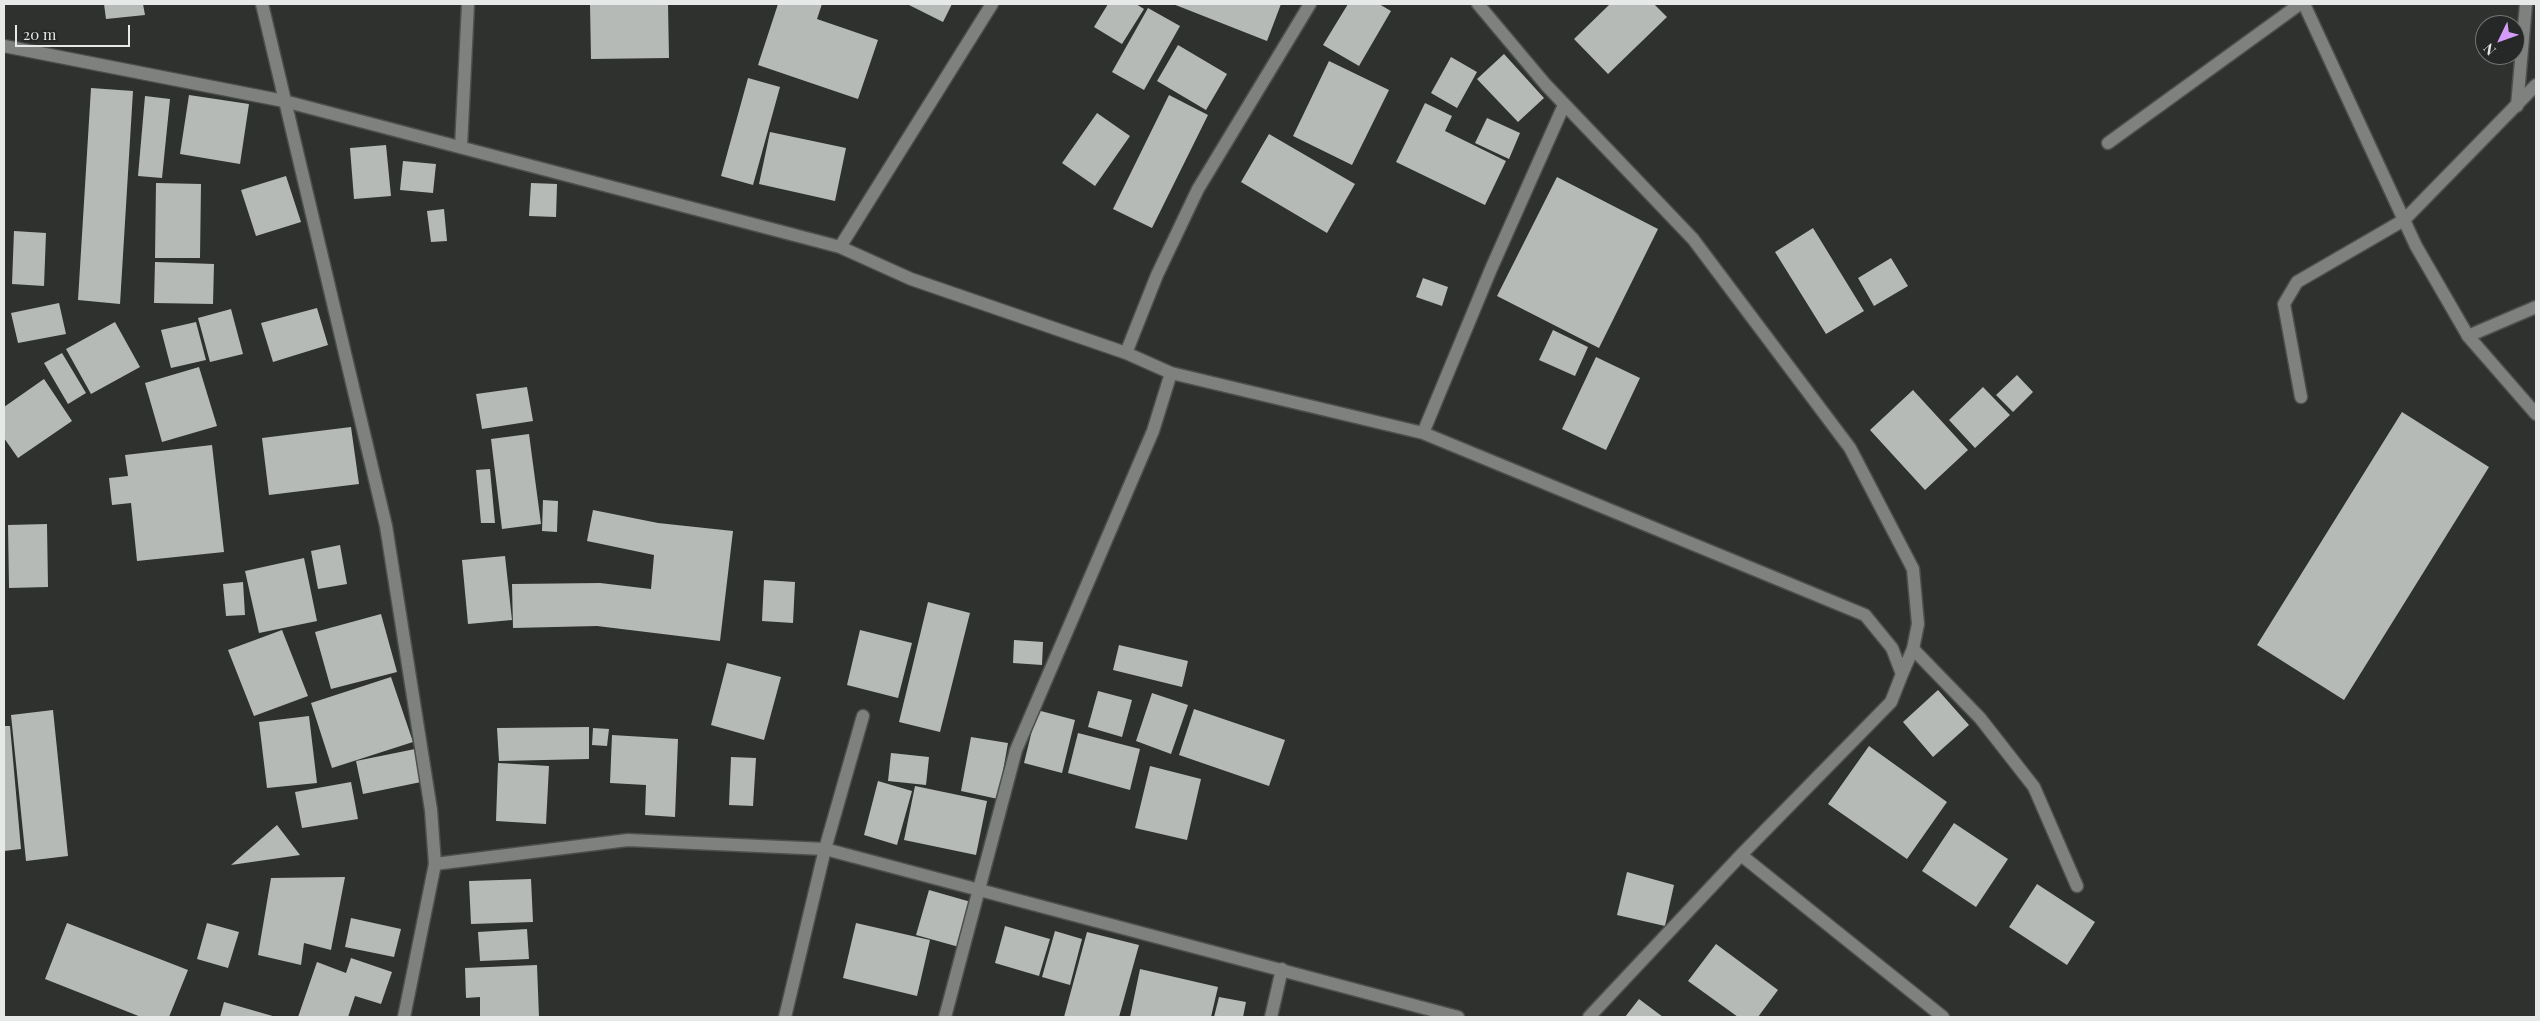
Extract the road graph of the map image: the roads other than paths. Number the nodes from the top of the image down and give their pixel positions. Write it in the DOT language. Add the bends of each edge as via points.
graph roads {
  1 [pos="262,4"];
  2 [pos="468,4"];
  3 [pos="992,4"];
  4 [pos="1310,4"];
  5 [pos="1478,4"];
  6 [pos="2300,4"];
  7 [pos="2304,4"];
  8 [pos="2526,4"];
  9 [pos="4,46"];
  10 [pos="2536,85"];
  11 [pos="284,101"];
  12 [pos="1564,105"];
  13 [pos="2517,106"];
  14 [pos="2108,143"];
  15 [pos="461,147"];
  16 [pos="2404,220"];
  17 [pos="840,247"];
  18 [pos="2536,307"];
  19 [pos="2468,336"];
  20 [pos="1126,352"];
  21 [pos="1171,373"];
  22 [pos="2301,397"];
  23 [pos="2536,414"];
  24 [pos="1422,433"];
  25 [pos="1913,649"];
  26 [pos="1902,674"];
  27 [pos="863,716"];
  28 [pos="824,849"];
  29 [pos="1741,855"];
  30 [pos="435,864"];
  31 [pos="2077,886"];
  32 [pos="979,889"];
  33 [pos="1282,969"];
  34 [pos="404,1017"];
  35 [pos="785,1017"];
  36 [pos="946,1017"];
  37 [pos="1271,1017"];
  38 [pos="1458,1017"];
  39 [pos="1589,1017"];
  40 [pos="1943,1017"];
  1 -- 11 [label="street"];
  2 -- 15 [label="street"];
  3 -- 17 [label="street"];
  4 -- 20 [label="street" via="1198,189 1157,275"];
  5 -- 12 [label="street"];
  6 -- 14 [label="street"];
  7 -- 16 [label="street"];
  8 -- 13 [label="street"];
  9 -- 11 [label="street"];
  10 -- 13 [label="street"];
  11 -- 15 [label="street"];
  11 -- 30 [label="street" via="386,526 430,810"];
  12 -- 24 [label="street"];
  12 -- 25 [label="street" via="1693,239 1850,448 1913,569 1918,624"];
  13 -- 16 [label="street"];
  15 -- 17 [label="street"];
  16 -- 19 [label="street"];
  16 -- 22 [label="street" via="2297,282 2284,304"];
  17 -- 20 [label="street" via="911,279"];
  18 -- 19 [label="street"];
  19 -- 23 [label="street"];
  20 -- 21 [label="street"];
  21 -- 24 [label="street"];
  21 -- 32 [label="street" via="1153,431 1016,750"];
  24 -- 26 [label="street" via="1866,615 1892,648"];
  25 -- 26 [label="street"];
  25 -- 31 [label="street" via="1980,718 2034,787"];
  26 -- 29 [label="street" via="1891,702"];
  27 -- 28 [label="street"];
  28 -- 30 [label="street" via="628,840"];
  28 -- 32 [label="street"];
  28 -- 35 [label="street"];
  29 -- 39 [label="street"];
  29 -- 40 [label="street"];
  30 -- 34 [label="street"];
  32 -- 33 [label="street"];
  32 -- 36 [label="street"];
  33 -- 37 [label="street"];
  33 -- 38 [label="street"];
}
